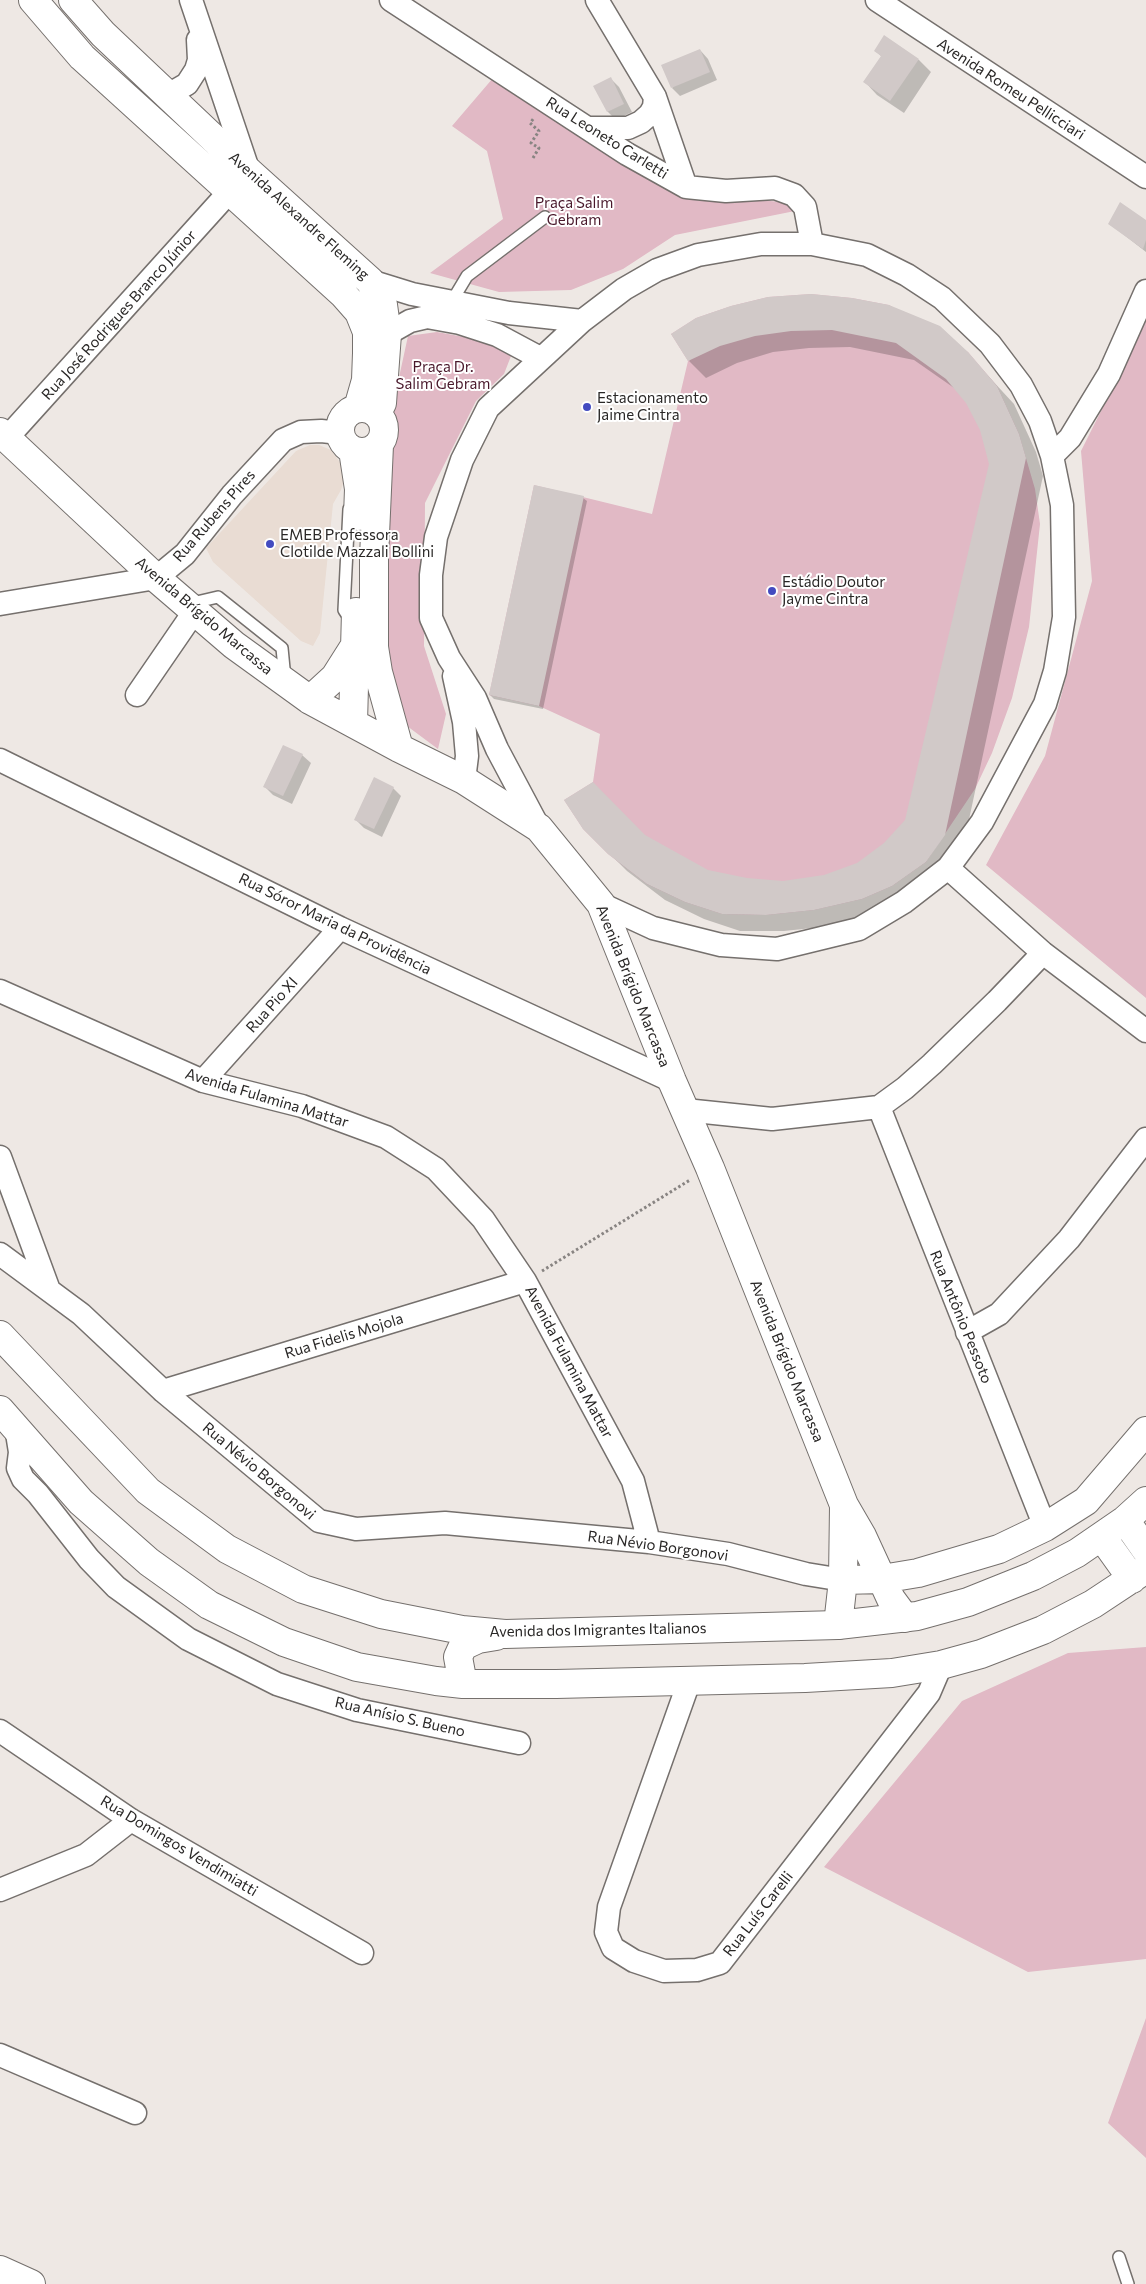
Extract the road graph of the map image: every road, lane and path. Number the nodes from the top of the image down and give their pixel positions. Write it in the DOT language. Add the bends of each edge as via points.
graph roads {
  1 [pos="33,0"];
  2 [pos="73,0"];
  3 [pos="191,0"];
  4 [pos="391,0"];
  5 [pos="597,0"];
  6 [pos="877,0"];
  7 [pos="197,24"];
  8 [pos="103,34"];
  9 [pos="82,56"];
  10 [pos="526,88"];
  11 [pos="168,95"];
  12 [pos="655,97"];
  13 [pos="590,128"];
  14 [pos="533,158"];
  15 [pos="249,172"];
  16 [pos="1146,177"];
  17 [pos="686,187"];
  18 [pos="230,191"];
  19 [pos="545,217"];
  20 [pos="812,244"];
  21 [pos="370,281"];
  22 [pos="1146,291"];
  23 [pos="452,302"];
  24 [pos="582,321"];
  25 [pos="387,334"];
  26 [pos="540,358"];
  27 [pos="368,410"];
  28 [pos="3,435"];
  29 [pos="358,443"];
  30 [pos="1052,456"];
  31 [pos="156,578"];
  32 [pos="0,604"];
  33 [pos="189,608"];
  34 [pos="355,636"];
  35 [pos="449,658"];
  36 [pos="137,695"];
  37 [pos="310,700"];
  38 [pos="353,723"];
  39 [pos="399,748"];
  40 [pos="0,760"];
  41 [pos="464,780"];
  42 [pos="539,828"];
  43 [pos="948,868"];
  44 [pos="601,904"];
  45 [pos="340,928"];
  46 [pos="1043,953"];
  47 [pos="0,991"];
  48 [pos="1146,1031"];
  49 [pos="203,1081"];
  50 [pos="672,1082"];
  51 [pos="879,1107"];
  52 [pos="685,1110"];
  53 [pos="1146,1138"];
  54 [pos="0,1157"];
  55 [pos="710,1168"];
  56 [pos="0,1254"];
  57 [pos="525,1281"];
  58 [pos="49,1290"];
  59 [pos="967,1332"];
  60 [pos="0,1335"];
  61 [pos="163,1391"];
  62 [pos="8,1419"];
  63 [pos="1146,1431"];
  64 [pos="1146,1501"];
  65 [pos="844,1505"];
  66 [pos="1125,1520"];
  67 [pos="1045,1527"];
  68 [pos="1102,1537"];
  69 [pos="650,1542"];
  70 [pos="1146,1550"];
  71 [pos="1139,1574"];
  72 [pos="882,1579"];
  73 [pos="843,1580"];
  74 [pos="905,1618"];
  75 [pos="838,1625"];
  76 [pos="505,1634"];
  77 [pos="941,1665"];
  78 [pos="690,1679"];
  79 [pos="462,1684"];
  80 [pos="0,1731"];
  81 [pos="520,1743"];
  82 [pos="131,1820"];
  83 [pos="0,1890"];
  84 [pos="362,1953"];
  85 [pos="0,2055"];
  86 [pos="135,2113"];
  87 [pos="1119,2257"];
  88 [pos="1128,2284"];
  1 -- 9 [label="street, Avenida Alexandre Fleming"];
  2 -- 8 [label="street, Avenida Alexandre Fleming"];
  3 -- 7 [label="street"];
  4 -- 10 [label="street, Rua Leoneto Carletti"];
  5 -- 12 [label="street"];
  6 -- 16 [label="street, Avenida Romeu Pellicciari"];
  7 -- 11 [label="street" via="199,60 196,70 187,84"];
  7 -- 15 [label="street"];
  8 -- 9 [label="street"];
  8 -- 11 [label="street, Avenida Alexandre Fleming"];
  9 -- 18 [label="street, Avenida Alexandre Fleming"];
  10 -- 13 [label="street, Rua Leoneto Carletti"];
  10 -- 14 [label="path" via="519,102 534,111 530,123 539,131 531,143 539,148"];
  11 -- 15 [label="street, Avenida Alexandre Fleming"];
  12 -- 13 [label="street" via="650,114 641,122 628,128"];
  12 -- 17 [label="street"];
  13 -- 17 [label="street, Rua Leoneto Carletti" via="627,154"];
  15 -- 21 [label="street, Avenida Alexandre Fleming"];
  17 -- 20 [label="street, Rua Leoneto Carletti" via="726,191 775,188 794,195 806,208"];
  18 -- 27 [label="street, Avenida Alexandre Fleming" via="359,312 367,332"];
  18 -- 28 [label="street, Rua José Rodrigues Branco Júnior"];
  19 -- 23 [label="lane" via="466,276"];
  20 -- 24 [label="street" via="761,244 676,262 624,289"];
  20 -- 30 [label="street" via="867,255 907,275 942,298 990,344 1021,385 1040,421"];
  21 -- 23 [label="street, Avenida Alexandre Fleming"];
  21 -- 25 [label="street" via="383,305"];
  22 -- 30 [label="street" via="1109,374 1070,438"];
  23 -- 24 [label="street, Avenida Alexandre Fleming" via="509,313"];
  24 -- 26 [label="street"];
  25 -- 26 [label="street" via="410,321 427,317 497,335"];
  25 -- 27 [label="street" via="382,403"];
  26 -- 35 [label="street" via="488,408 462,460 436,537 431,576 431,618"];
  27 -- 29 [label="street" via="384,425 385,432"];
  27 -- 29 [label="street" via="346,414 340,426"];
  28 -- 31 [label="street, Avenida Brígido Marcassa"];
  29 -- 31 [label="street, Rua Rubens Pires" via="321,431 301,432 283,440 232,495 185,554"];
  29 -- 34 [label="street"];
  29 -- 39 [label="street" via="374,557 374,647"];
  30 -- 43 [label="street" via="1062,505 1064,617 1056,672 1045,704 982,822"];
  31 -- 32 [label="street"];
  31 -- 33 [label="street, Avenida Brígido Marcassa"];
  33 -- 36 [label="street"];
  33 -- 37 [label="street, Avenida Brígido Marcassa"];
  34 -- 37 [label="street" via="335,677"];
  34 -- 38 [label="street"];
  35 -- 41 [label="street" via="464,722 467,756"];
  35 -- 42 [label="street" via="475,698"];
  37 -- 38 [label="street, Avenida Brígido Marcassa"];
  38 -- 39 [label="street, Avenida Brígido Marcassa"];
  39 -- 41 [label="street, Avenida Brígido Marcassa"];
  40 -- 45 [label="street, Rua Sóror Maria da Providência"];
  41 -- 42 [label="street, Avenida Brígido Marcassa"];
  42 -- 44 [label="street, Avenida Brígido Marcassa"];
  43 -- 44 [label="street" via="904,902 859,929 777,949 721,946 653,928"];
  43 -- 46 [label="street"];
  44 -- 50 [label="street, Avenida Brígido Marcassa"];
  45 -- 49 [label="street, Rua Pio XI"];
  45 -- 50 [label="street, Rua Sóror Maria da Providência"];
  46 -- 48 [label="street"];
  46 -- 51 [label="street" via="932,1064"];
  47 -- 49 [label="street, Avenida Fulamina Mattar"];
  49 -- 57 [label="street, Avenida Fulamina Mattar" via="302,1106 386,1137 436,1169 483,1220"];
  50 -- 52 [label="street, Avenida Brígido Marcassa"];
  51 -- 52 [label="street" via="772,1118"];
  51 -- 59 [label="street, Rua Antônio Pessoto"];
  52 -- 55 [label="street, Avenida Brígido Marcassa"];
  53 -- 59 [label="street" via="1056,1253 999,1314"];
  54 -- 58 [label="street"];
  55 -- 57 [label="path"];
  55 -- 65 [label="street, Avenida Brígido Marcassa"];
  56 -- 58 [label="street, Rua Névio Borgonovi"];
  57 -- 61 [label="street, Rua Fidelis Mojola"];
  57 -- 69 [label="street, Avenida Fulamina Mattar" via="633,1481"];
  58 -- 61 [label="street, Rua Névio Borgonovi" via="81,1314"];
  59 -- 67 [label="street, Rua Antônio Pessoto"];
  60 -- 76 [label="street, Avenida dos Imigrantes Italianos" via="148,1491 227,1549 303,1590 381,1614 462,1630"];
  61 -- 69 [label="street, Rua Névio Borgonovi" via="319,1521 356,1529 445,1523"];
  62 -- 79 [label="street" via="81,1502 149,1562 209,1605 284,1642 357,1667"];
  62 -- 81 [label="street, Rua Anísio S. Bueno" via="20,1452 18,1468 23,1479 116,1587 188,1640 278,1684 357,1710"];
  63 -- 67 [label="street" via="1086,1502"];
  64 -- 66 [label="street, Avenida dos Imigrantes Italianos"];
  65 -- 72 [label="street, Avenida Brígido Marcassa"];
  65 -- 73 [label="street, Avenida Brígido Marcassa"];
  66 -- 68 [label="street, Avenida dos Imigrantes Italianos"];
  66 -- 70 [label="street"];
  67 -- 72 [label="street" via="998,1549 918,1573"];
  68 -- 71 [label="street"];
  68 -- 74 [label="street, Avenida dos Imigrantes Italianos" via="1024,1580 968,1602"];
  69 -- 73 [label="street, Rua Névio Borgonovi" via="728,1554"];
  71 -- 77 [label="street" via="1093,1604 1043,1630 981,1654"];
  72 -- 73 [label="street"];
  72 -- 74 [label="street, Avenida Brígido Marcassa" via="890,1599"];
  73 -- 75 [label="street, Avenida Brígido Marcassa"];
  74 -- 75 [label="street, Avenida dos Imigrantes Italianos"];
  75 -- 76 [label="street, Avenida dos Imigrantes Italianos"];
  76 -- 79 [label="street" via="464,1646 458,1657"];
  77 -- 78 [label="street" via="892,1673 806,1678"];
  77 -- 78 [label="street, Rua Luís Carelli" via="929,1693 720,1963 697,1970 664,1971 634,1961 613,1948 606,1932 609,1906"];
  78 -- 79 [label="street"];
  80 -- 82 [label="street, Rua Domingos Vendimiatti"];
  82 -- 83 [label="street" via="86,1854"];
  82 -- 84 [label="street, Rua Domingos Vendimiatti"];
  85 -- 86 [label="street"];
  87 -- 88 [label="lane"];
}
